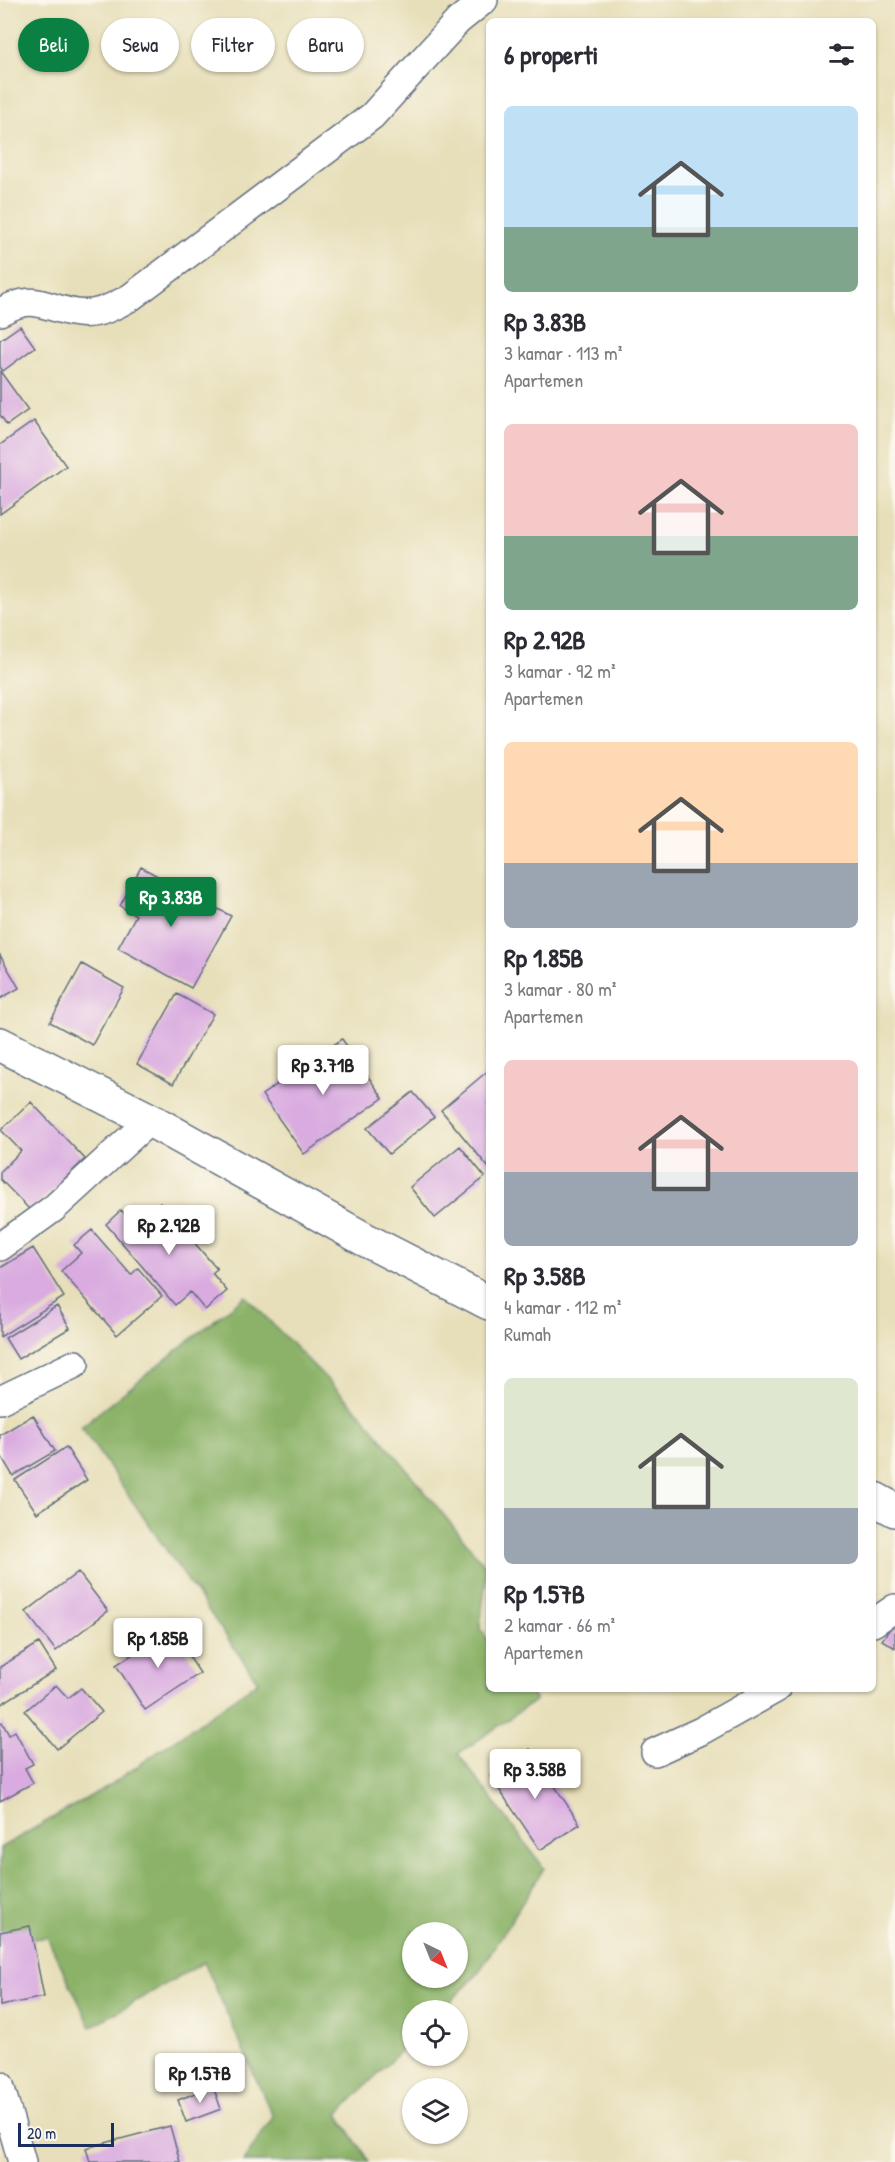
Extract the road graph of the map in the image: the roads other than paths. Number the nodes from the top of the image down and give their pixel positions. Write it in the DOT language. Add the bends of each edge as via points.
graph roads {
  1 [pos="484,0"];
  2 [pos="0,312"];
  3 [pos="0,1044"];
  4 [pos="150,1120"];
  5 [pos="0,1247"];
  6 [pos="486,1301"];
  7 [pos="75,1364"];
  8 [pos="0,1400"];
  9 [pos="876,1500"];
  10 [pos="895,1510"];
  11 [pos="895,1608"];
  12 [pos="876,1621"];
  13 [pos="771,1692"];
  14 [pos="656,1752"];
  15 [pos="0,2085"];
  16 [pos="22,2162"];
  1 -- 2 [label="street" via="458,21 372,116 131,297 107,310 79,314 34,301 16,303"];
  3 -- 4 [label="main road"];
  4 -- 5 [label="street" via="54,1208"];
  4 -- 6 [label="main road" via="364,1239"];
  7 -- 8 [label="street"];
  9 -- 10 [label="main road"];
  11 -- 12 [label="street"];
  13 -- 14 [label="street"];
  15 -- 16 [label="street"];
}
